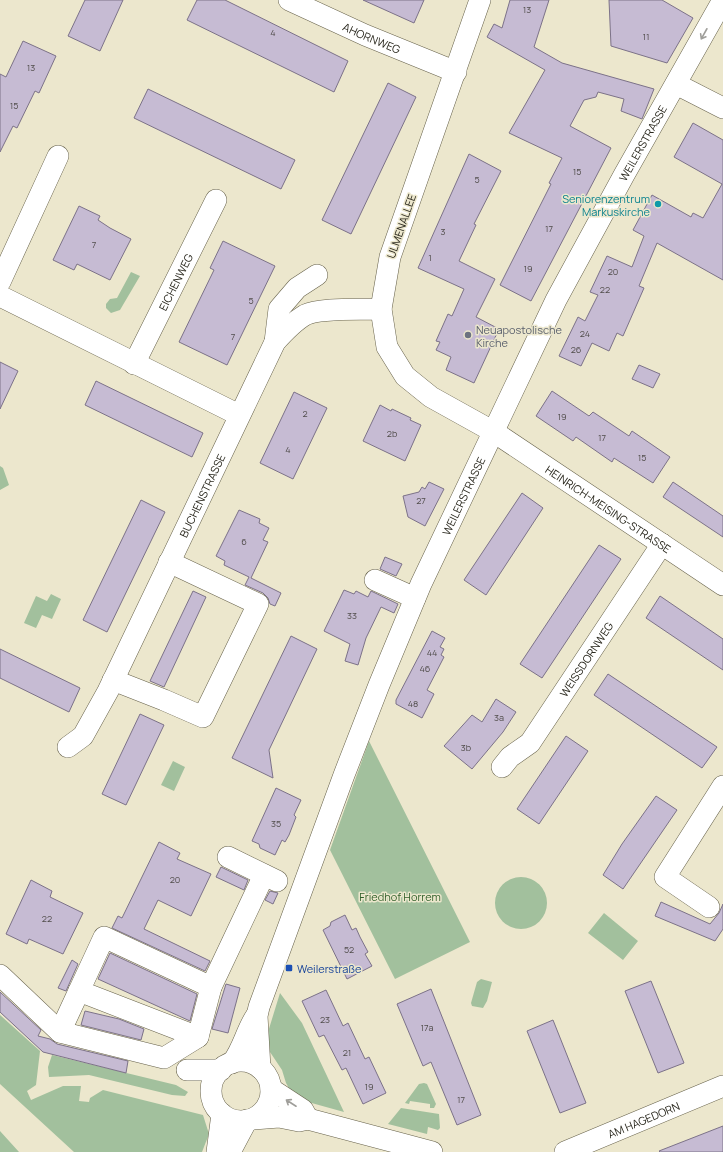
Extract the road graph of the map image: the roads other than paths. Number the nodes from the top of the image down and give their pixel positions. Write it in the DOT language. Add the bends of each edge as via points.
graph roads {
  1 [pos="289,0"];
  2 [pos="480,0"];
  3 [pos="723,0"];
  4 [pos="456,72"];
  5 [pos="678,80"];
  6 [pos="723,108"];
  7 [pos="58,156"];
  8 [pos="216,200"];
  9 [pos="6,255"];
  10 [pos="317,275"];
  11 [pos="0,282"];
  12 [pos="0,296"];
  13 [pos="381,310"];
  14 [pos="275,342"];
  15 [pos="134,364"];
  16 [pos="239,415"];
  17 [pos="494,432"];
  18 [pos="662,544"];
  19 [pos="169,562"];
  20 [pos="375,580"];
  21 [pos="723,585"];
  22 [pos="415,598"];
  23 [pos="113,680"];
  24 [pos="68,747"];
  25 [pos="502,767"];
  26 [pos="723,786"];
  27 [pos="228,858"];
  28 [pos="709,907"];
  29 [pos="0,975"];
  30 [pos="211,988"];
  31 [pos="79,991"];
  32 [pos="257,1016"];
  33 [pos="60,1032"];
  34 [pos="198,1037"];
  35 [pos="226,1067"];
  36 [pos="260,1068"];
  37 [pos="723,1086"];
  38 [pos="271,1090"];
  39 [pos="217,1106"];
  40 [pos="308,1119"];
  41 [pos="250,1120"];
  42 [pos="593,1146"];
  43 [pos="217,1152"];
  44 [pos="230,1152"];
  45 [pos="432,1152"];
  46 [pos="565,1152"];
  1 -- 4 [label="street, AHORNWEG"];
  2 -- 4 [label="street, ULMENALLEE"];
  3 -- 5 [label="street, WEILERSTRASSE, one-way"];
  4 -- 13 [label="street, ULMENALLEE" via="390,257"];
  5 -- 6 [label="street"];
  5 -- 17 [label="street, WEILERSTRASSE" via="556,300"];
  7 -- 9 [label="street"];
  8 -- 15 [label="street, EICHENWEG"];
  9 -- 11 [label="street"];
  10 -- 14 [label="street" via="297,288 279,309"];
  12 -- 15 [label="street"];
  13 -- 14 [label="street, BUCHENSTRASSE" via="326,311 306,315 289,326"];
  13 -- 17 [label="street, ULMENALLEE" via="388,347 406,376 431,397"];
  14 -- 16 [label="street, BUCHENSTRASSE"];
  15 -- 16 [label="street"];
  16 -- 19 [label="street, BUCHENSTRASSE"];
  17 -- 18 [label="street, HEINRICH-MEISING-STRASSE"];
  17 -- 22 [label="street, WEILERSTRASSE"];
  18 -- 21 [label="street, HEINRICH-MEISING-STRASSE"];
  18 -- 25 [label="street, WEISSDORNWEG" via="530,742 510,757"];
  19 -- 23 [label="street, BUCHENSTRASSE"];
  19 -- 23 [label="street" via="258,604 203,717"];
  20 -- 22 [label="street"];
  22 -- 32 [label="street, WEILERSTRASSE" via="339,789"];
  23 -- 24 [label="street, BUCHENSTRASSE" via="83,736"];
  26 -- 28 [label="street" via="665,877"];
  27 -- 30 [label="street" via="270,878"];
  29 -- 33 [label="street"];
  30 -- 31 [label="street" via="104,937"];
  30 -- 34 [label="street"];
  31 -- 33 [label="street"];
  31 -- 34 [label="street"];
  32 -- 35 [label="street, WEILERSTRASSE" via="248,1027 239,1053"];
  32 -- 36 [label="street, WEILERSTRASSE"];
  33 -- 34 [label="street" via="164,1058"];
  35 -- 36 [label="street" via="241,1062 251,1063"];
  35 -- 39 [label="street" via="213,1082"];
  35 -- 39 [label="street" via="185,1074"];
  36 -- 38 [label="street"];
  37 -- 42 [label="street, AM HAGEDORN"];
  40 -- 38 [label="street, one-way" via="302,1110"];
  38 -- 41 [label="street" via="267,1107"];
  39 -- 41 [label="street" via="238,1121"];
  39 -- 43 [label="street"];
  40 -- 41 [label="street" via="299,1121 279,1117"];
  40 -- 45 [label="street"];
  41 -- 44 [label="street"];
  42 -- 46 [label="street, AM HAGEDORN"];
}
